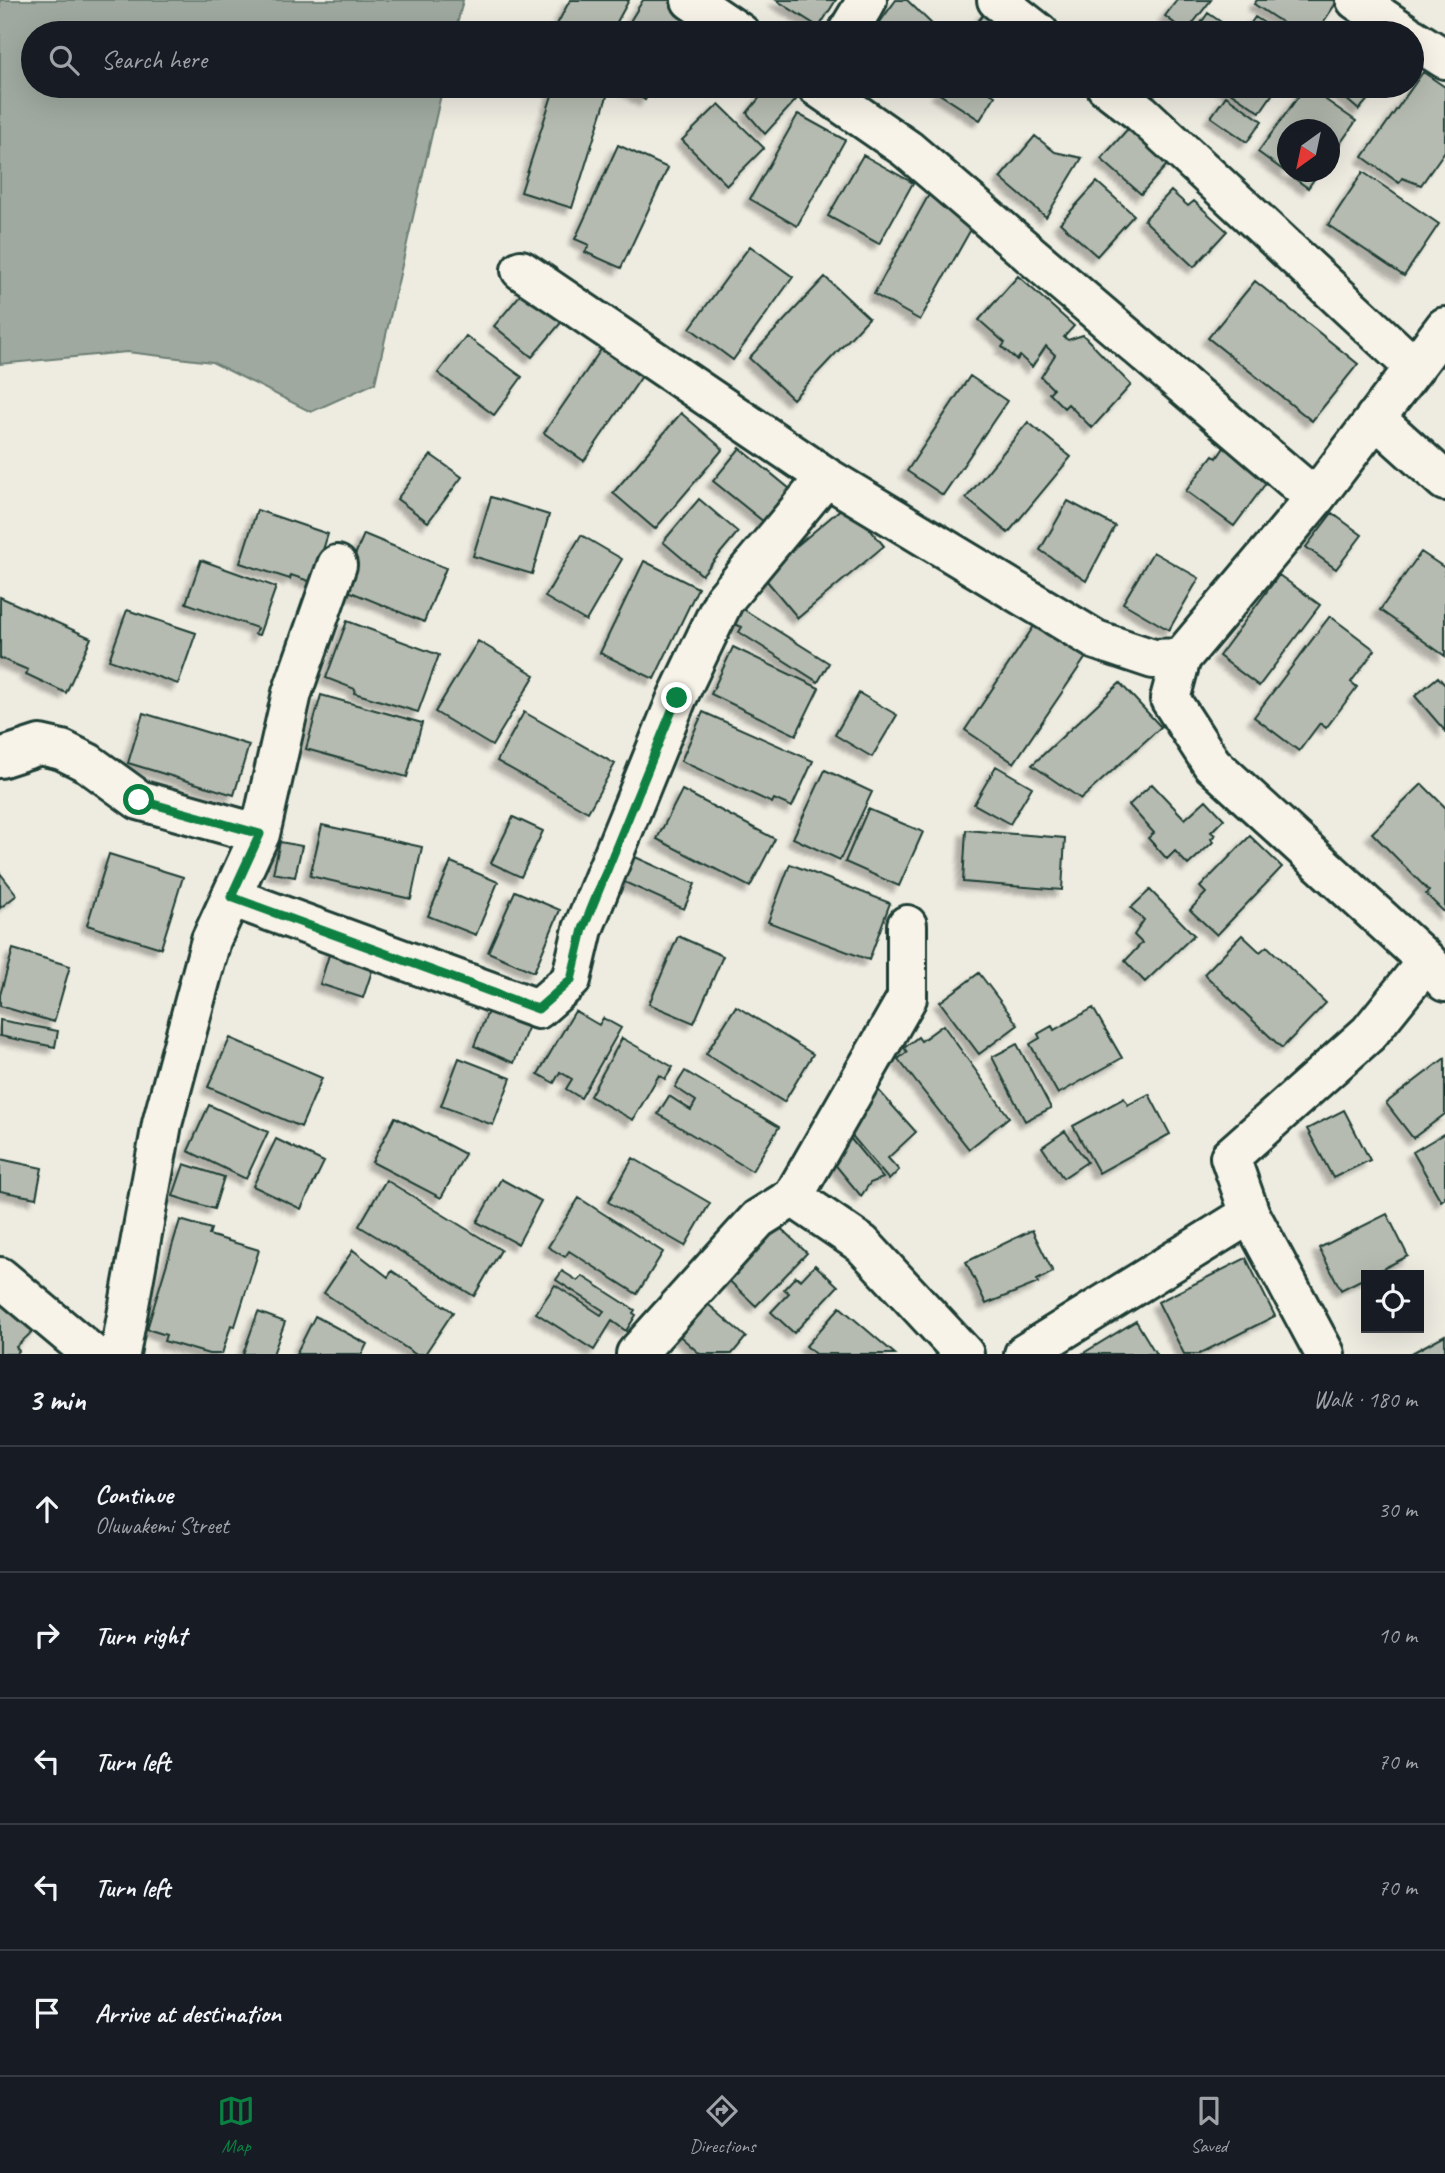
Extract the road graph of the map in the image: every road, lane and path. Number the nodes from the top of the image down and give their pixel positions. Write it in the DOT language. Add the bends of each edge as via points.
graph roads {
  1 [pos="691,0"];
  2 [pos="867,0"];
  3 [pos="997,0"];
  4 [pos="1356,0"];
  5 [pos="722,21"];
  6 [pos="854,21"];
  7 [pos="1024,21"];
  8 [pos="1387,21"];
  9 [pos="1424,46"];
  10 [pos="1445,59"];
  11 [pos="833,98"];
  12 [pos="1122,98"];
  13 [pos="521,270"];
  14 [pos="1445,327"];
  15 [pos="1415,367"];
  16 [pos="1375,418"];
  17 [pos="826,477"];
  18 [pos="1445,481"];
  19 [pos="1315,498"];
  20 [pos="337,565"];
  21 [pos="1181,658"];
  22 [pos="0,758"];
  23 [pos="260,834"];
  24 [pos="231,897"];
  25 [pos="906,925"];
  26 [pos="1436,972"];
  27 [pos="793,1198"];
  28 [pos="1250,1214"];
  29 [pos="0,1277"];
  30 [pos="92,1354"];
  31 [pos="120,1354"];
  32 [pos="636,1354"];
  33 [pos="964,1354"];
  34 [pos="1024,1354"];
  35 [pos="1325,1354"];
  1 -- 5 [label="street"];
  2 -- 6 [label="street"];
  3 -- 7 [label="street"];
  4 -- 8 [label="street"];
  9 -- 10 [label="street"];
  11 -- 19 [label="street" via="907,149"];
  12 -- 15 [label="street"];
  13 -- 17 [label="street"];
  14 -- 15 [label="street"];
  15 -- 16 [label="street"];
  16 -- 18 [label="street"];
  16 -- 19 [label="street"];
  17 -- 21 [label="street" via="1096,640 1153,659"];
  17 -- 24 [label="street" via="724,600 677,698 583,929 571,980 538,1009"];
  19 -- 21 [label="street"];
  20 -- 23 [label="street" via="292,693"];
  21 -- 26 [label="street" via="1170,699 1212,764"];
  22 -- 23 [label="street" via="40,745 62,750 139,800"];
  23 -- 24 [label="street"];
  24 -- 31 [label="street" via="211,940 162,1124"];
  25 -- 27 [label="street" via="906,998"];
  26 -- 28 [label="street" via="1230,1157"];
  27 -- 32 [label="street" via="758,1219"];
  27 -- 33 [label="street" via="862,1244"];
  28 -- 34 [label="street"];
  28 -- 35 [label="street"];
  29 -- 30 [label="street"];
}
